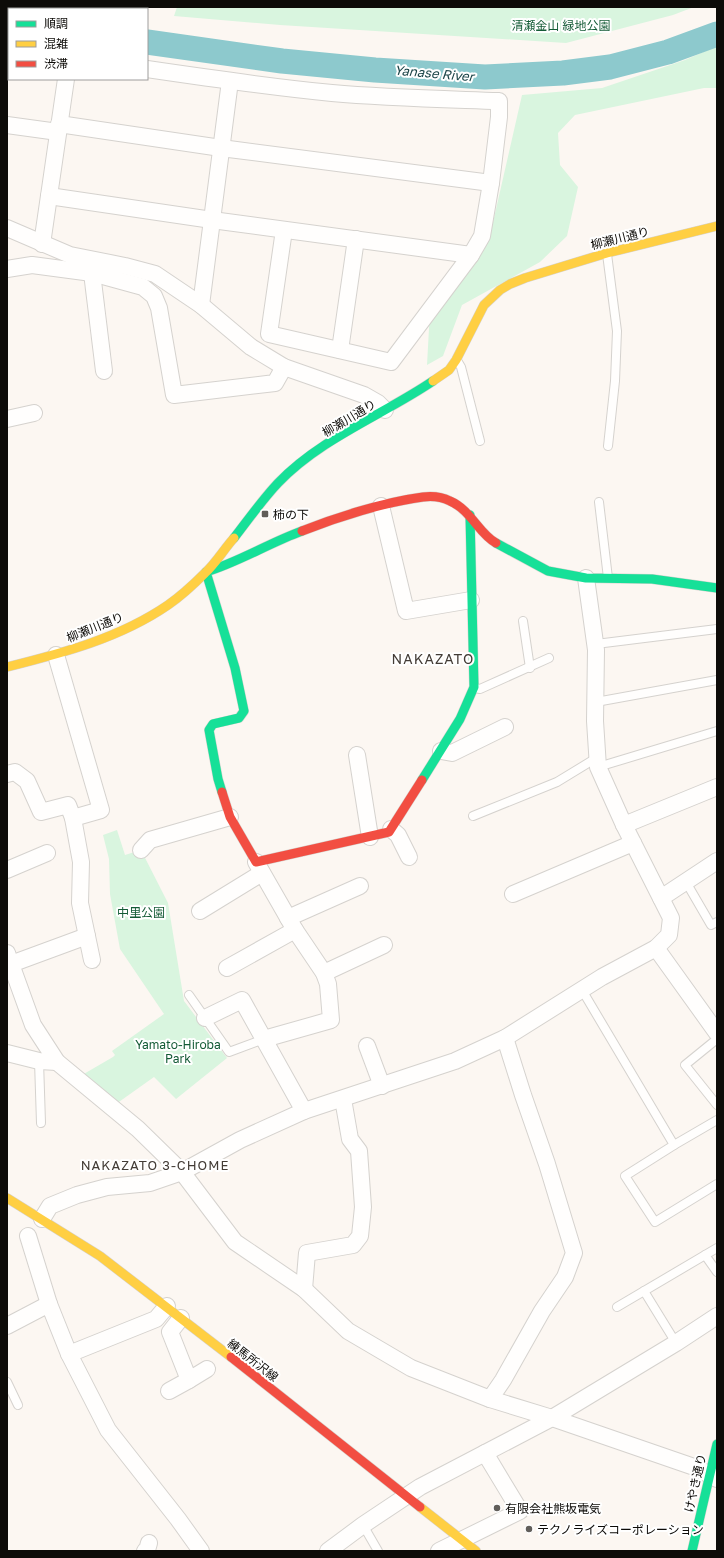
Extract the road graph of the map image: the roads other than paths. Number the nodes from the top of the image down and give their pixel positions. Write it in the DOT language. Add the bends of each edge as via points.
graph roads {
  1 [pos="148,69"];
  2 [pos="66,80"];
  3 [pos="230,81"];
  4 [pos="7,125"];
  5 [pos="59,128"];
  6 [pos="221,148"];
  7 [pos="491,183"];
  8 [pos="49,196"];
  9 [pos="212,220"];
  10 [pos="717,226"];
  11 [pos="7,228"];
  12 [pos="284,230"];
  13 [pos="356,239"];
  14 [pos="42,244"];
  15 [pos="607,253"];
  16 [pos="471,255"];
  17 [pos="7,269"];
  18 [pos="92,272"];
  19 [pos="201,305"];
  20 [pos="340,350"];
  21 [pos="456,360"];
  22 [pos="284,368"];
  23 [pos="104,371"];
  24 [pos="385,410"];
  25 [pos="34,413"];
  26 [pos="8,416"];
  27 [pos="480,441"];
  28 [pos="608,446"];
  29 [pos="599,502"];
  30 [pos="381,506"];
  31 [pos="470,515"];
  32 [pos="206,572"];
  33 [pos="586,578"];
  34 [pos="608,578"];
  35 [pos="717,588"];
  36 [pos="471,600"];
  37 [pos="523,622"];
  38 [pos="717,629"];
  39 [pos="596,644"];
  40 [pos="56,655"];
  41 [pos="549,658"];
  42 [pos="7,667"];
  43 [pos="530,668"];
  44 [pos="717,680"];
  45 [pos="474,687"];
  46 [pos="596,702"];
  47 [pos="505,727"];
  48 [pos="717,731"];
  49 [pos="441,751"];
  50 [pos="357,755"];
  51 [pos="598,762"];
  52 [pos="7,774"];
  53 [pos="717,787"];
  54 [pos="473,816"];
  55 [pos="230,817"];
  56 [pos="73,818"];
  57 [pos="624,825"];
  58 [pos="391,829"];
  59 [pos="370,837"];
  60 [pos="633,843"];
  61 [pos="141,850"];
  62 [pos="47,854"];
  63 [pos="409,857"];
  64 [pos="717,861"];
  65 [pos="259,868"];
  66 [pos="7,870"];
  67 [pos="686,882"];
  68 [pos="360,886"];
  69 [pos="514,894"];
  70 [pos="661,898"];
  71 [pos="200,911"];
  72 [pos="717,922"];
  73 [pos="292,924"];
  74 [pos="87,936"];
  75 [pos="384,946"];
  76 [pos="656,948"];
  77 [pos="9,958"];
  78 [pos="92,960"];
  79 [pos="226,968"];
  80 [pos="324,973"];
  81 [pos="582,990"];
  82 [pos="189,995"];
  83 [pos="206,1018"];
  84 [pos="717,1032"];
  85 [pos="505,1038"];
  86 [pos="264,1039"];
  87 [pos="717,1039"];
  88 [pos="367,1046"];
  89 [pos="7,1053"];
  90 [pos="39,1061"];
  91 [pos="57,1062"];
  92 [pos="382,1086"];
  93 [pos="343,1099"];
  94 [pos="717,1105"];
  95 [pos="304,1111"];
  96 [pos="717,1120"];
  97 [pos="41,1123"];
  98 [pos="674,1146"];
  99 [pos="182,1172"];
  100 [pos="717,1184"];
  101 [pos="7,1198"];
  102 [pos="42,1219"];
  103 [pos="28,1236"];
  104 [pos="717,1248"];
  105 [pos="706,1255"];
  106 [pos="717,1272"];
  107 [pos="304,1289"];
  108 [pos="644,1291"];
  109 [pos="49,1304"];
  110 [pos="167,1306"];
  111 [pos="617,1306"];
  112 [pos="717,1316"];
  113 [pos="181,1318"];
  114 [pos="7,1326"];
  115 [pos="676,1343"];
  116 [pos="69,1354"];
  117 [pos="207,1370"];
  118 [pos="189,1380"];
  119 [pos="7,1382"];
  120 [pos="168,1391"];
  121 [pos="490,1399"];
  122 [pos="18,1405"];
  123 [pos="552,1418"];
  124 [pos="717,1444"];
  125 [pos="486,1453"];
  126 [pos="713,1476"];
  127 [pos="406,1496"];
  128 [pos="363,1525"];
  129 [pos="461,1539"];
  130 [pos="201,1551"];
  131 [pos="328,1551"];
  132 [pos="378,1551"];
  133 [pos="439,1551"];
  134 [pos="476,1551"];
  135 [pos="692,1551"];
  1 -- 3 [label="street"];
  2 -- 5 [label="street"];
  3 -- 6 [label="street"];
  3 -- 7 [label="street" via="370,96 499,101"];
  4 -- 5 [label="street"];
  5 -- 6 [label="street"];
  5 -- 8 [label="street"];
  6 -- 7 [label="street"];
  6 -- 9 [label="street"];
  7 -- 16 [label="street" via="482,236"];
  8 -- 9 [label="street"];
  8 -- 14 [label="street"];
  9 -- 12 [label="street"];
  9 -- 19 [label="street"];
  10 -- 15 [label="street, 柳瀬川通り"];
  11 -- 14 [label="street"];
  12 -- 13 [label="street"];
  12 -- 20 [label="street" via="269,334"];
  13 -- 16 [label="street"];
  13 -- 20 [label="street"];
  14 -- 19 [label="street" via="70,255 156,274"];
  15 -- 21 [label="street, 柳瀬川通り" via="525,278 500,290 484,305"];
  15 -- 28 [label="lane" via="617,331"];
  16 -- 20 [label="street" via="391,362"];
  17 -- 18 [label="street" via="32,265"];
  18 -- 22 [label="street" via="143,287 154,296 159,308 174,395 275,383"];
  18 -- 23 [label="street"];
  19 -- 22 [label="street" via="251,347"];
  21 -- 24 [label="street, 柳瀬川通り" via="449,370 438,378"];
  21 -- 27 [label="lane" via="461,367"];
  22 -- 24 [label="street" via="364,395"];
  24 -- 32 [label="street, 柳瀬川通り" via="326,445 278,483"];
  25 -- 26 [label="street"];
  29 -- 34 [label="lane"];
  30 -- 31 [label="street" via="410,499 435,497 450,501"];
  30 -- 32 [label="street" via="320,524"];
  30 -- 36 [label="street" via="406,611"];
  31 -- 33 [label="street" via="490,540 548,571"];
  31 -- 36 [label="street"];
  32 -- 40 [label="street, 柳瀬川通り" via="169,604 145,619 117,633"];
  32 -- 55 [label="street" via="236,668 244,711 239,718 213,724 209,730 218,779"];
  33 -- 34 [label="street"];
  33 -- 39 [label="street"];
  34 -- 35 [label="street" via="652,579"];
  36 -- 45 [label="street"];
  37 -- 43 [label="lane"];
  38 -- 39 [label="lane"];
  39 -- 46 [label="street"];
  40 -- 42 [label="street, 柳瀬川通り"];
  40 -- 56 [label="street" via="101,810"];
  41 -- 43 [label="lane"];
  43 -- 45 [label="lane" via="480,689"];
  44 -- 46 [label="lane"];
  45 -- 49 [label="street" via="460,719"];
  46 -- 51 [label="street"];
  47 -- 49 [label="street" via="452,753"];
  48 -- 51 [label="lane"];
  49 -- 58 [label="street"];
  50 -- 59 [label="street"];
  51 -- 54 [label="lane"];
  51 -- 57 [label="street"];
  52 -- 56 [label="street" via="15,772 27,781 41,812 68,804"];
  53 -- 57 [label="street"];
  55 -- 61 [label="street" via="150,840"];
  55 -- 65 [label="street"];
  56 -- 74 [label="street" via="82,862 80,903"];
  57 -- 60 [label="street"];
  58 -- 59 [label="street" via="389,832"];
  58 -- 63 [label="street" via="398,835"];
  59 -- 65 [label="street"];
  60 -- 69 [label="street"];
  60 -- 70 [label="street"];
  62 -- 66 [label="street"];
  64 -- 67 [label="street"];
  65 -- 71 [label="street"];
  65 -- 73 [label="street"];
  67 -- 70 [label="street"];
  67 -- 72 [label="lane" via="711,925"];
  68 -- 73 [label="street"];
  70 -- 76 [label="street" via="671,918 669,935"];
  73 -- 79 [label="street"];
  73 -- 80 [label="street"];
  74 -- 77 [label="street"];
  74 -- 78 [label="street"];
  75 -- 80 [label="street"];
  76 -- 81 [label="street"];
  76 -- 84 [label="street"];
  77 -- 91 [label="street" via="33,1025"];
  80 -- 86 [label="street" via="328,984 331,1020"];
  81 -- 85 [label="street"];
  81 -- 98 [label="lane"];
  82 -- 83 [label="lane"];
  83 -- 86 [label="lane" via="229,1052"];
  83 -- 86 [label="street" via="242,1000"];
  85 -- 92 [label="street" via="456,1061"];
  85 -- 121 [label="street" via="574,1252 565,1277"];
  86 -- 95 [label="street"];
  87 -- 94 [label="lane" via="685,1065"];
  88 -- 92 [label="street"];
  89 -- 90 [label="street"];
  90 -- 91 [label="street"];
  90 -- 97 [label="lane"];
  91 -- 99 [label="street" via="138,1129"];
  92 -- 93 [label="street"];
  93 -- 95 [label="street"];
  93 -- 107 [label="street" via="350,1139 360,1151 363,1207 360,1236 353,1245 307,1253"];
  95 -- 99 [label="street" via="240,1140"];
  96 -- 98 [label="lane"];
  98 -- 100 [label="lane" via="625,1176 655,1222"];
  99 -- 102 [label="street" via="150,1183 107,1187 77,1195 50,1206"];
  99 -- 107 [label="street" via="235,1242"];
  101 -- 102 [label="street, 練馬所沢線"];
  102 -- 110 [label="street, 練馬所沢線" via="100,1256"];
  103 -- 109 [label="street"];
  104 -- 105 [label="lane"];
  105 -- 106 [label="lane"];
  105 -- 108 [label="lane"];
  107 -- 121 [label="street" via="348,1331 411,1368"];
  108 -- 111 [label="lane"];
  108 -- 115 [label="lane"];
  109 -- 114 [label="street"];
  109 -- 116 [label="street"];
  110 -- 113 [label="street, 練馬所沢線"];
  110 -- 116 [label="street" via="156,1319"];
  112 -- 115 [label="street"];
  113 -- 118 [label="street" via="170,1332"];
  113 -- 127 [label="street, 練馬所沢線"];
  115 -- 123 [label="street"];
  116 -- 130 [label="street" via="108,1430"];
  117 -- 118 [label="street"];
  118 -- 120 [label="street"];
  119 -- 122 [label="lane"];
  121 -- 123 [label="street"];
  123 -- 125 [label="street"];
  123 -- 126 [label="street" via="690,1465"];
  124 -- 126 [label="street, けやき通り"];
  125 -- 127 [label="street"];
  125 -- 129 [label="street" via="520,1511"];
  126 -- 135 [label="street, けやき通り"];
  127 -- 128 [label="street"];
  127 -- 129 [label="street, 練馬所沢線"];
  128 -- 131 [label="street"];
  128 -- 132 [label="lane"];
  129 -- 133 [label="street"];
  129 -- 134 [label="street, 練馬所沢線"];
}
